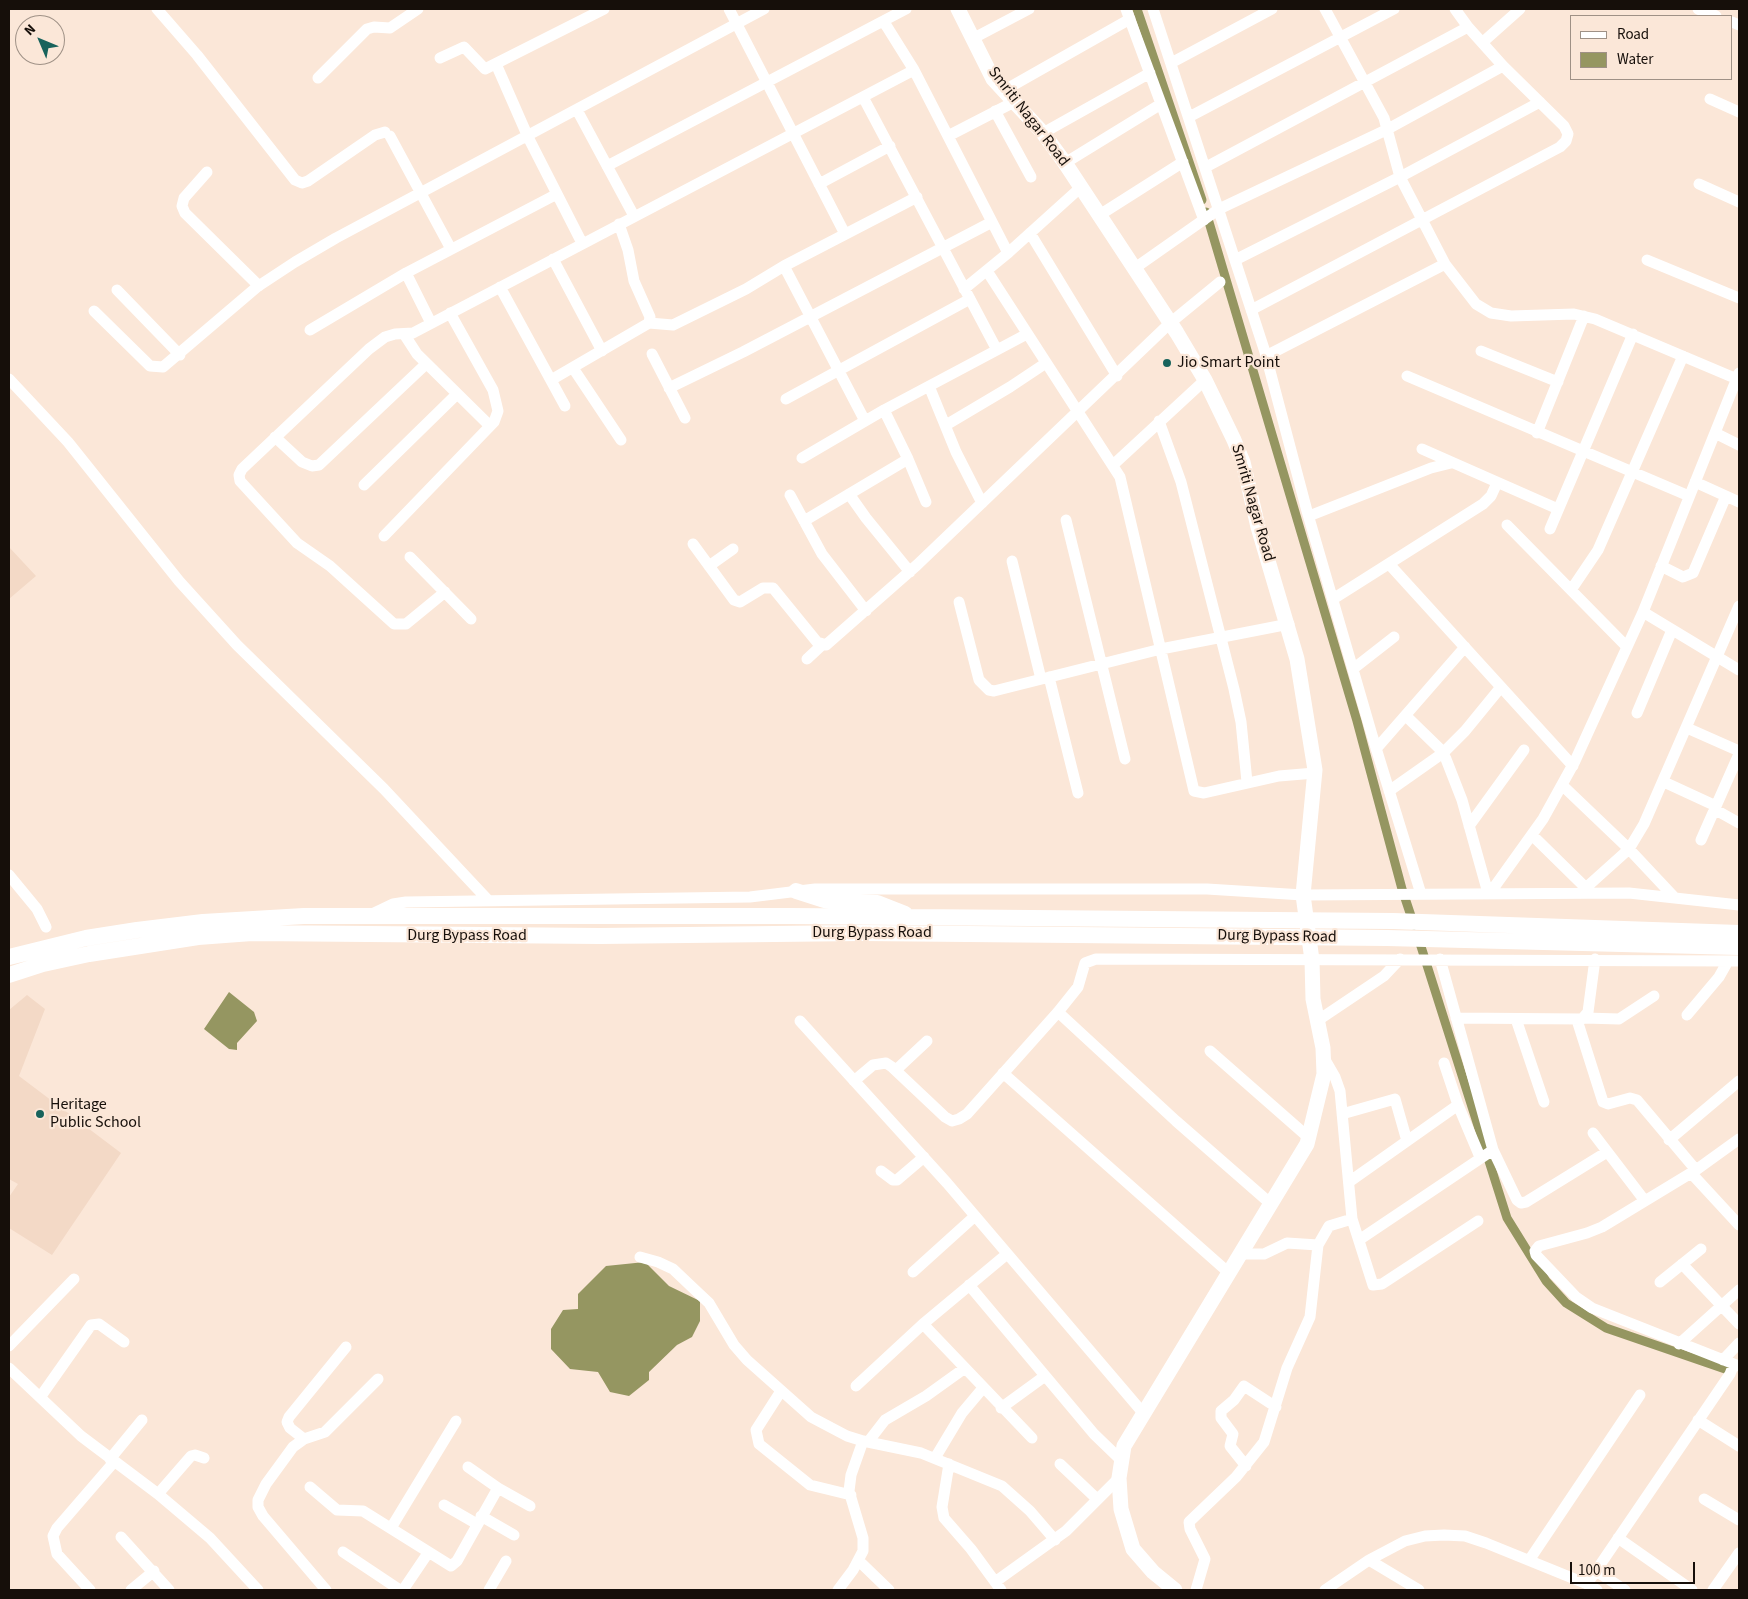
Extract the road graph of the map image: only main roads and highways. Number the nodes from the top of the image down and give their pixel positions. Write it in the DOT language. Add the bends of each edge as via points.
graph roads {
  1 [pos="958,9"];
  2 [pos="796,891"];
  3 [pos="912,917"];
  4 [pos="1297,929"];
  5 [pos="1739,933"];
  6 [pos="1739,948"];
  7 [pos="9,957"];
  8 [pos="9,975"];
  9 [pos="1175,1590"];
  1 -- 9 [label="main road, Smriti Nagar Road" via="993,78 1043,133 1065,163 1206,380 1243,462 1258,527 1289,624 1298,659 1315,772 1303,895 1324,1074 1307,1144 1124,1446 1119,1478 1121,1509 1133,1549"];
  2 -- 3 [label="highway" via="824,900 876,903"];
  3 -- 4 [label="highway, Durg Bypass Road"];
  3 -- 7 [label="highway, Durg Bypass Road" via="304,916 203,922 86,938"];
  4 -- 5 [label="highway, Durg Bypass Road" via="1320,921 1393,921"];
  4 -- 6 [label="highway, Durg Bypass Road" via="1320,937"];
  4 -- 8 [label="highway, Durg Bypass Road" via="600,936 252,933 198,937 89,954"];
}
